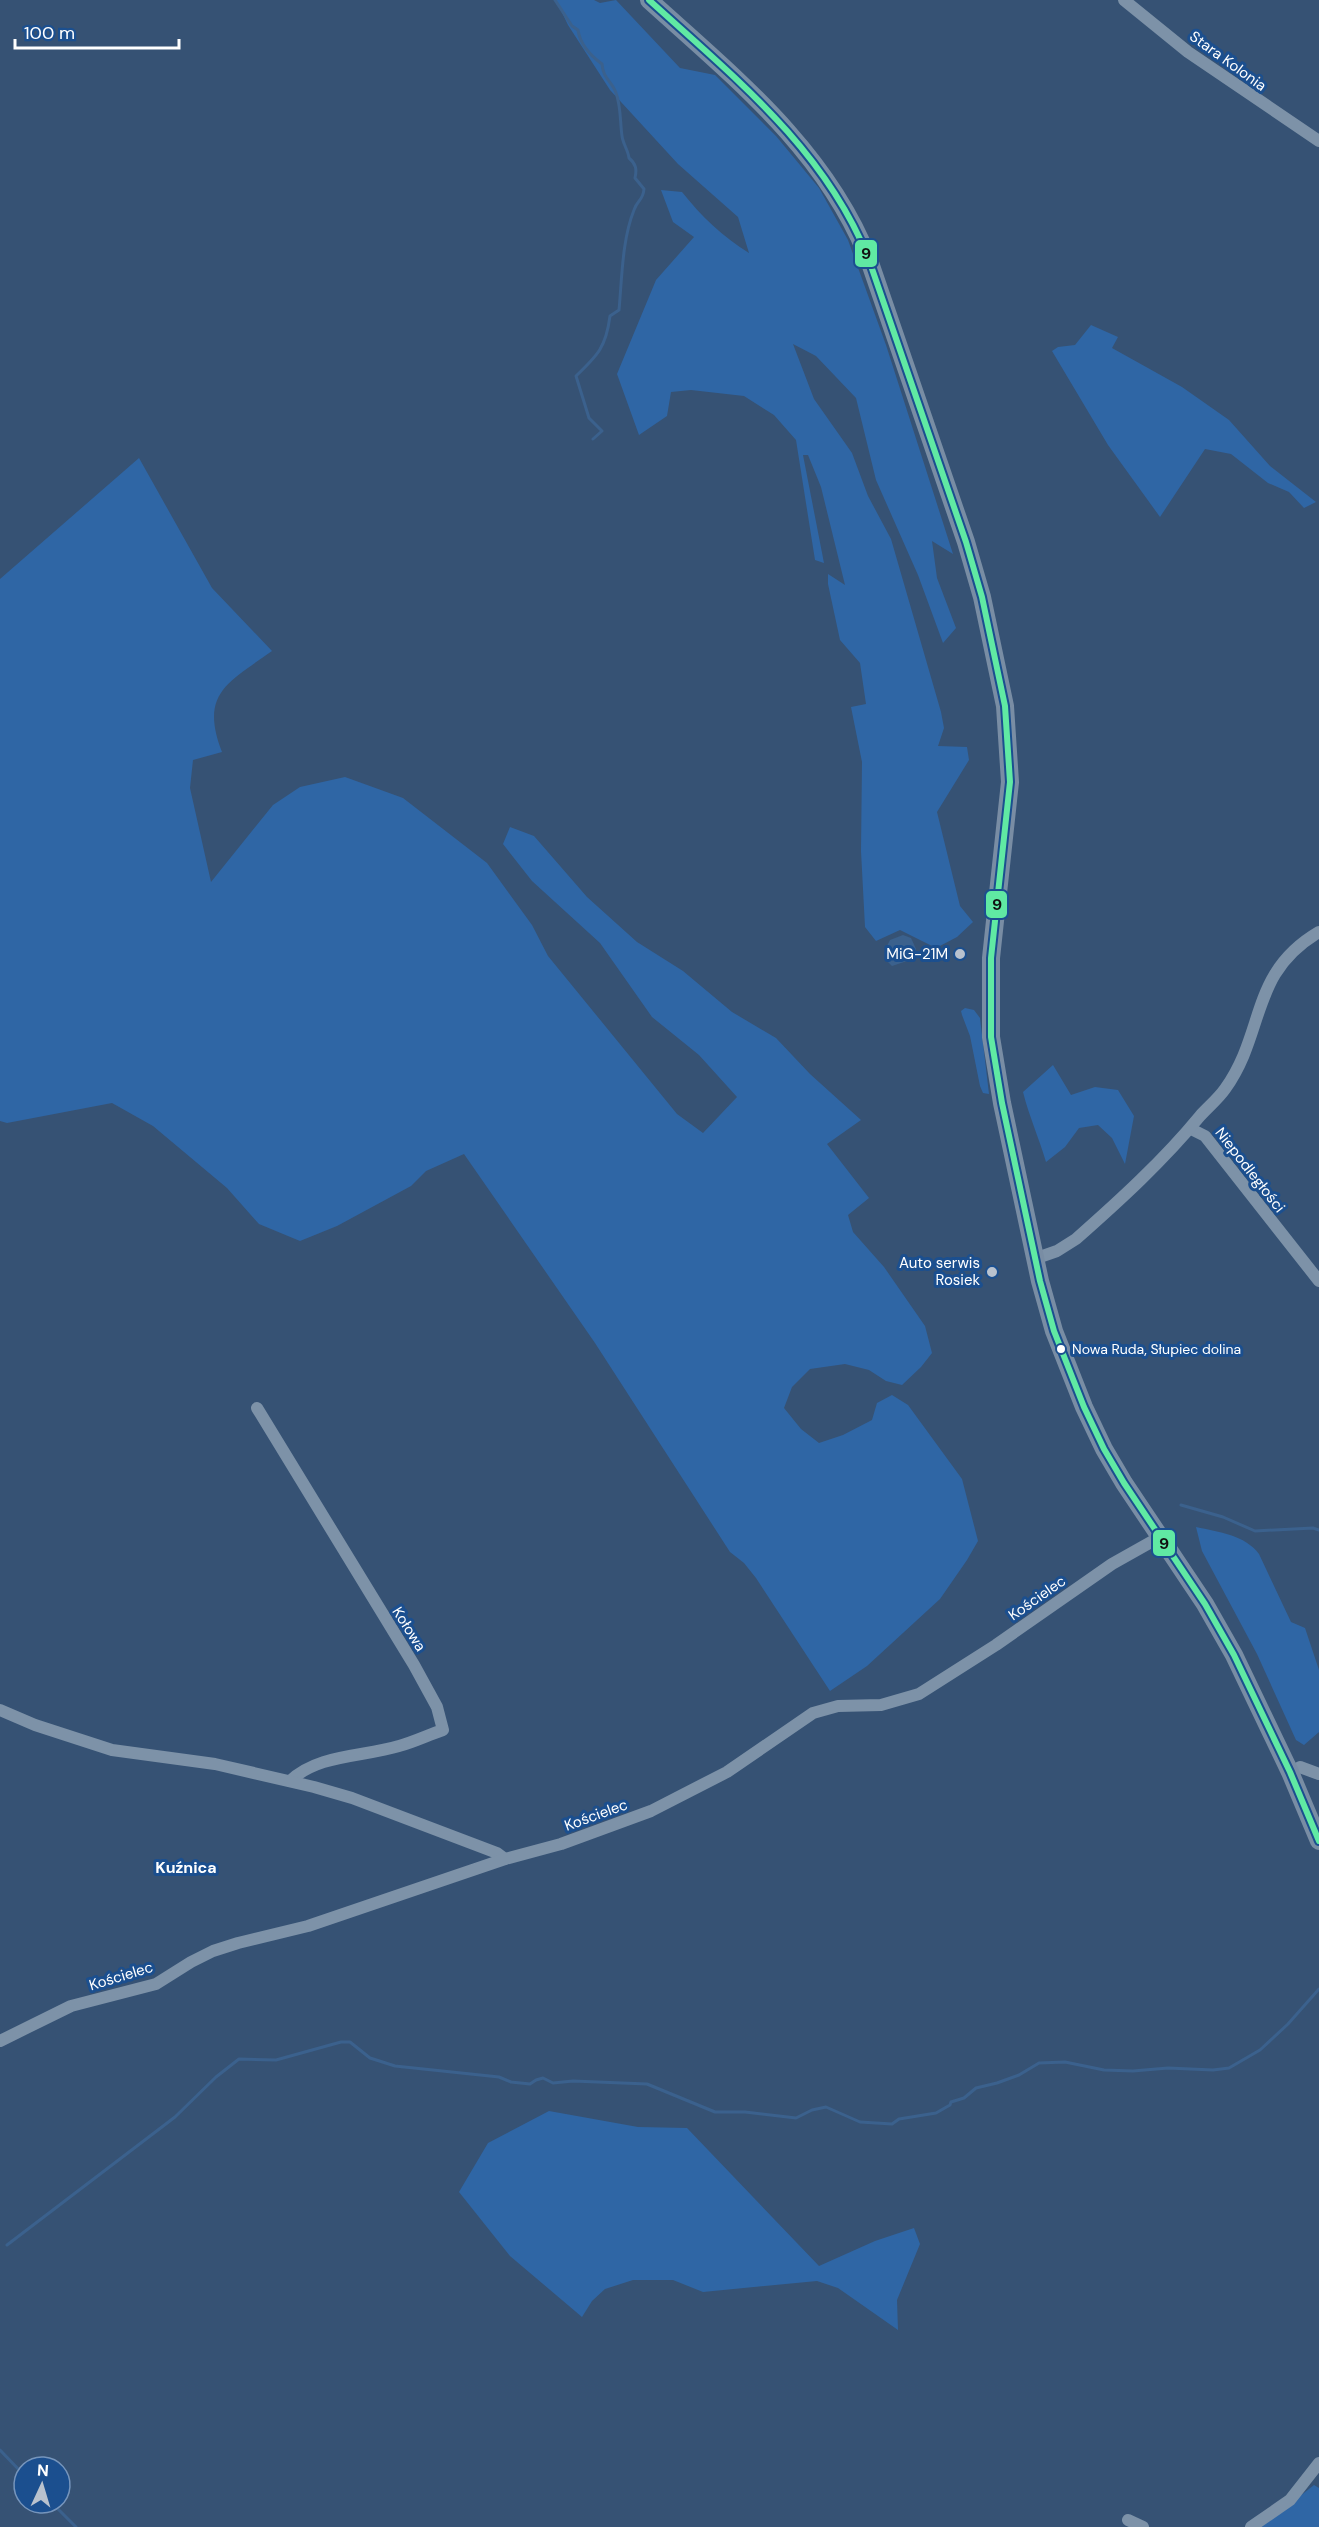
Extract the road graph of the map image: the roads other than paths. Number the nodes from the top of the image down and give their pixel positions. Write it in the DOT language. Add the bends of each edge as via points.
graph roads {
  1 [pos="649,0"];
  2 [pos="1124,0"];
  3 [pos="1319,141"];
  4 [pos="1319,932"];
  5 [pos="1191,1129"];
  6 [pos="1037,1258"];
  7 [pos="1319,1281"];
  8 [pos="257,1408"];
  9 [pos="1160,1537"];
  10 [pos="0,1710"];
  11 [pos="1290,1772"];
  12 [pos="1319,1774"];
  13 [pos="290,1781"];
  14 [pos="1319,1841"];
  15 [pos="505,1859"];
  16 [pos="0,2041"];
  17 [pos="1319,2463"];
  18 [pos="1128,2520"];
  19 [pos="1143,2527"];
  20 [pos="1251,2527"];
  1 -- 6 [label="main road" via="760,103 810,156 839,196 869,260 966,542 1005,706 1010,761 991,958 991,1037"];
  2 -- 3 [label="street, Stara Kolonia" via="1188,52"];
  4 -- 5 [label="street, Niepodległości" via="1284,959 1264,993 1238,1069"];
  5 -- 6 [label="street" via="1076,1239"];
  5 -- 7 [label="street, Niepodległości" via="1204,1136"];
  6 -- 9 [label="main road" via="1049,1316 1069,1372 1104,1449"];
  8 -- 13 [label="street, Kołowa" via="414,1665 437,1707 443,1730 400,1746 315,1763"];
  9 -- 11 [label="main road" via="1226,1638"];
  9 -- 15 [label="street, Kościelec" via="1112,1564 919,1694 881,1704 838,1706 813,1713 689,1793 606,1829"];
  10 -- 13 [label="street" via="112,1750 215,1764"];
  11 -- 12 [label="street" via="1300,1767"];
  11 -- 14 [label="main road"];
  13 -- 15 [label="street" via="352,1798"];
  15 -- 16 [label="street, Kościelec" via="308,1926 213,1951 156,1984 71,2007"];
  17 -- 20 [label="street" via="1290,2500"];
  18 -- 19 [label="street"];
}
